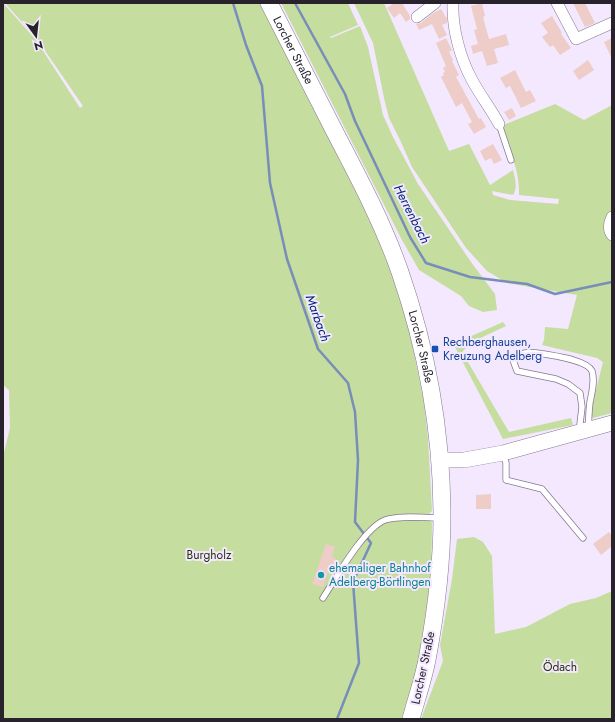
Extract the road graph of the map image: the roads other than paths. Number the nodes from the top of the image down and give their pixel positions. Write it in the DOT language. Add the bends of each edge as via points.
graph roads {
  1 [pos="270,3"];
  2 [pos="435,3"];
  3 [pos="453,3"];
  4 [pos="557,3"];
  5 [pos="417,17"];
  6 [pos="612,23"];
  7 [pos="499,124"];
  8 [pos="511,160"];
  9 [pos="612,217"];
  10 [pos="612,235"];
  11 [pos="612,423"];
  12 [pos="585,430"];
  13 [pos="503,453"];
  14 [pos="439,460"];
  15 [pos="442,518"];
  16 [pos="583,538"];
  17 [pos="324,598"];
  18 [pos="411,719"];
  1 -- 14 [label="main road, Lorcher Straße" via="377,214 400,271 424,358 434,411"];
  2 -- 5 [label="street"];
  3 -- 7 [label="street" via="452,13 463,59 471,79"];
  4 -- 6 [label="street" via="576,39"];
  7 -- 8 [label="lane"];
  9 -- 10 [label="street" via="609,228"];
  11 -- 12 [label="main road"];
  12 -- 12 [label="lane" via="593,380 590,369 583,363 542,354 516,356 513,360 517,371 556,379 580,393 580,424"];
  12 -- 13 [label="main road"];
  13 -- 14 [label="main road" via="464,460"];
  13 -- 16 [label="lane" via="506,480 542,489"];
  14 -- 15 [label="main road, Lorcher Straße"];
  15 -- 17 [label="lane" via="395,518 375,526"];
  15 -- 18 [label="main road, Lorcher Straße" via="437,593 426,661"];
}
